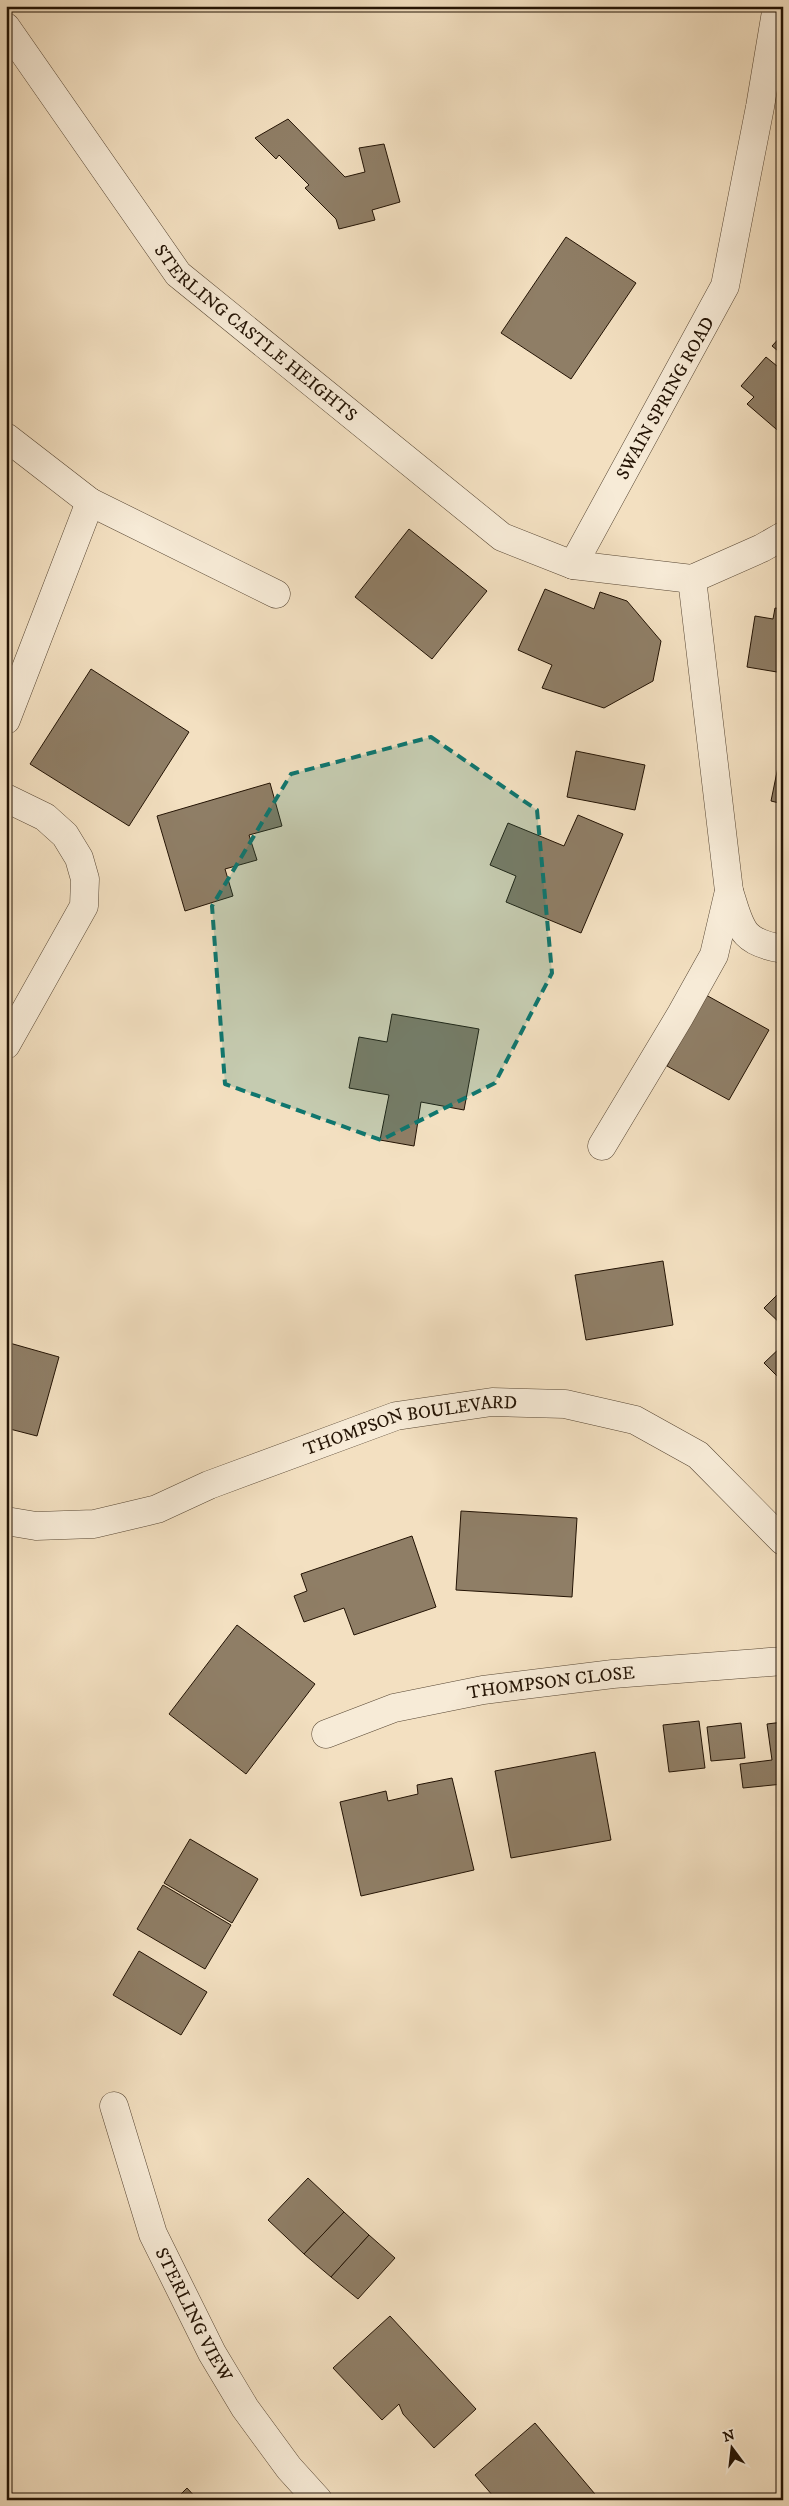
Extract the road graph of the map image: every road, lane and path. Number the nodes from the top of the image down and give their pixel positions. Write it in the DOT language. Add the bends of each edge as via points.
graph roads {
  1 [pos="777,6"];
  2 [pos="6,27"];
  3 [pos="6,438"];
  4 [pos="90,502"];
  5 [pos="783,536"];
  6 [pos="573,565"];
  7 [pos="692,579"];
  8 [pos="276,594"];
  9 [pos="6,720"];
  10 [pos="6,798"];
  11 [pos="729,891"];
  12 [pos="783,949"];
  13 [pos="6,1045"];
  14 [pos="602,1146"];
  15 [pos="6,1521"];
  16 [pos="783,1541"];
  17 [pos="783,1661"];
  18 [pos="326,1734"];
  19 [pos="114,2106"];
  20 [pos="318,2500"];
  1 -- 6 [label="street, SWAIN SPRING ROAD" via="725,286"];
  2 -- 6 [label="street, STERLING CASTLE HEIGHTS" via="178,274 502,537"];
  3 -- 4 [label="street"];
  4 -- 8 [label="street"];
  4 -- 9 [label="street"];
  5 -- 7 [label="street"];
  6 -- 7 [label="street"];
  7 -- 11 [label="street"];
  10 -- 13 [label="street" via="45,817 65,835 79,858 85,879 84,906"];
  11 -- 12 [label="street" via="740,926 755,942"];
  11 -- 14 [label="street" via="714,954"];
  15 -- 16 [label="street, THOMPSON BOULEVARD" via="36,1526 94,1524 157,1509 227,1478 396,1416 492,1402 565,1404 635,1420 698,1455"];
  17 -- 18 [label="street, THOMPSON CLOSE" via="613,1674 483,1690 394,1708"];
  19 -- 20 [label="street, STERLING VIEW" via="153,2234 212,2353 245,2408 289,2468"];
}
